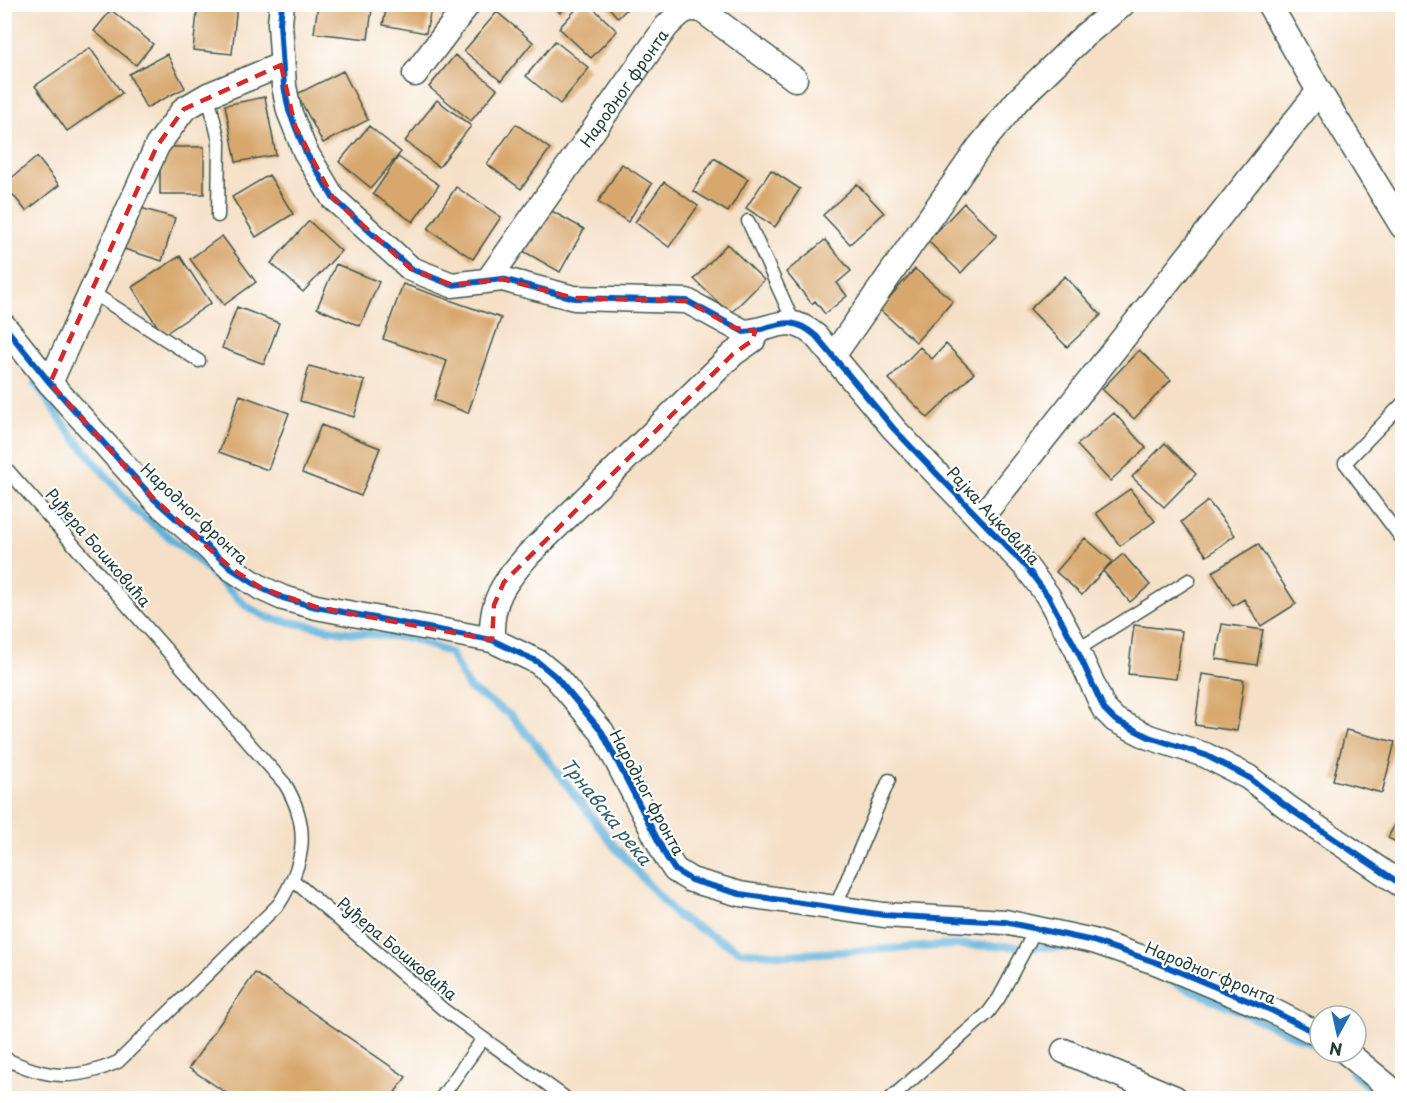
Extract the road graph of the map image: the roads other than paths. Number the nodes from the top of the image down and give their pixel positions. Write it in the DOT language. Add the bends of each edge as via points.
graph roads {
  1 [pos="282,4"];
  2 [pos="468,4"];
  3 [pos="1122,4"];
  4 [pos="1269,4"];
  5 [pos="281,64"];
  6 [pos="415,74"];
  7 [pos="795,79"];
  8 [pos="1319,91"];
  9 [pos="208,95"];
  10 [pos="218,216"];
  11 [pos="1401,216"];
  12 [pos="748,220"];
  13 [pos="489,279"];
  14 [pos="90,291"];
  15 [pos="794,323"];
  16 [pos="4,326"];
  17 [pos="755,331"];
  18 [pos="833,356"];
  19 [pos="199,361"];
  20 [pos="50,384"];
  21 [pos="1402,404"];
  22 [pos="4,466"];
  23 [pos="980,519"];
  24 [pos="1402,539"];
  25 [pos="1189,580"];
  26 [pos="492,640"];
  27 [pos="1077,650"];
  28 [pos="889,780"];
  29 [pos="294,881"];
  30 [pos="1402,885"];
  31 [pos="835,908"];
  32 [pos="1035,933"];
  33 [pos="1308,1029"];
  34 [pos="482,1040"];
  35 [pos="1064,1051"];
  36 [pos="4,1058"];
  37 [pos="1361,1064"];
  38 [pos="441,1098"];
  39 [pos="566,1098"];
  40 [pos="891,1098"];
  41 [pos="1175,1098"];
  42 [pos="1402,1098"];
  1 -- 5 [label="street"];
  2 -- 6 [label="street"];
  3 -- 18 [label="street" via="1050,67 987,137"];
  4 -- 8 [label="street"];
  5 -- 9 [label="street"];
  5 -- 13 [label="street" via="289,111 305,151 333,198 411,269 452,285"];
  7 -- 13 [label="street, Народног фронта" via="703,11 686,9 666,27"];
  8 -- 11 [label="street"];
  8 -- 23 [label="street, Рајка Ацковића"];
  9 -- 10 [label="lane" via="219,141"];
  9 -- 14 [label="street" via="184,109 157,146"];
  12 -- 15 [label="lane"];
  13 -- 17 [label="street" via="522,283 574,298 687,301 744,332"];
  14 -- 19 [label="lane"];
  14 -- 20 [label="street"];
  15 -- 17 [label="street" via="774,324"];
  15 -- 18 [label="street, Рајка Ацковића" via="811,331"];
  16 -- 20 [label="street, Народног фронта"];
  17 -- 26 [label="street" via="753,340 725,362 504,582 494,605"];
  18 -- 23 [label="street, Рајка Ацковића" via="864,397"];
  20 -- 26 [label="street, Народног фронта" via="154,499 232,569 261,588 316,607"];
  21 -- 24 [label="lane" via="1345,463"];
  22 -- 29 [label="lane, Руђера Бошковића" via="285,784 295,801 303,831"];
  23 -- 27 [label="street, Рајка Ацковића" via="1048,596"];
  25 -- 27 [label="lane"];
  26 -- 31 [label="street, Народног фронта" via="538,662 579,703 602,732 675,870 708,886 740,894"];
  27 -- 30 [label="street, Рајка Ацковића" via="1104,709 1115,720 1149,737 1205,755 1248,777"];
  28 -- 31 [label="lane"];
  29 -- 34 [label="lane, Руђера Бошковића"];
  29 -- 36 [label="lane" via="252,933 118,1062 71,1076 47,1075"];
  31 -- 32 [label="street, Народног фронта"];
  32 -- 33 [label="street, Народног фронта" via="1093,941 1158,963"];
  32 -- 40 [label="lane" via="988,1013"];
  34 -- 38 [label="lane"];
  34 -- 39 [label="lane, Руђера Бошковића"];
  35 -- 41 [label="street"];
  37 -- 42 [label="street"];
}
